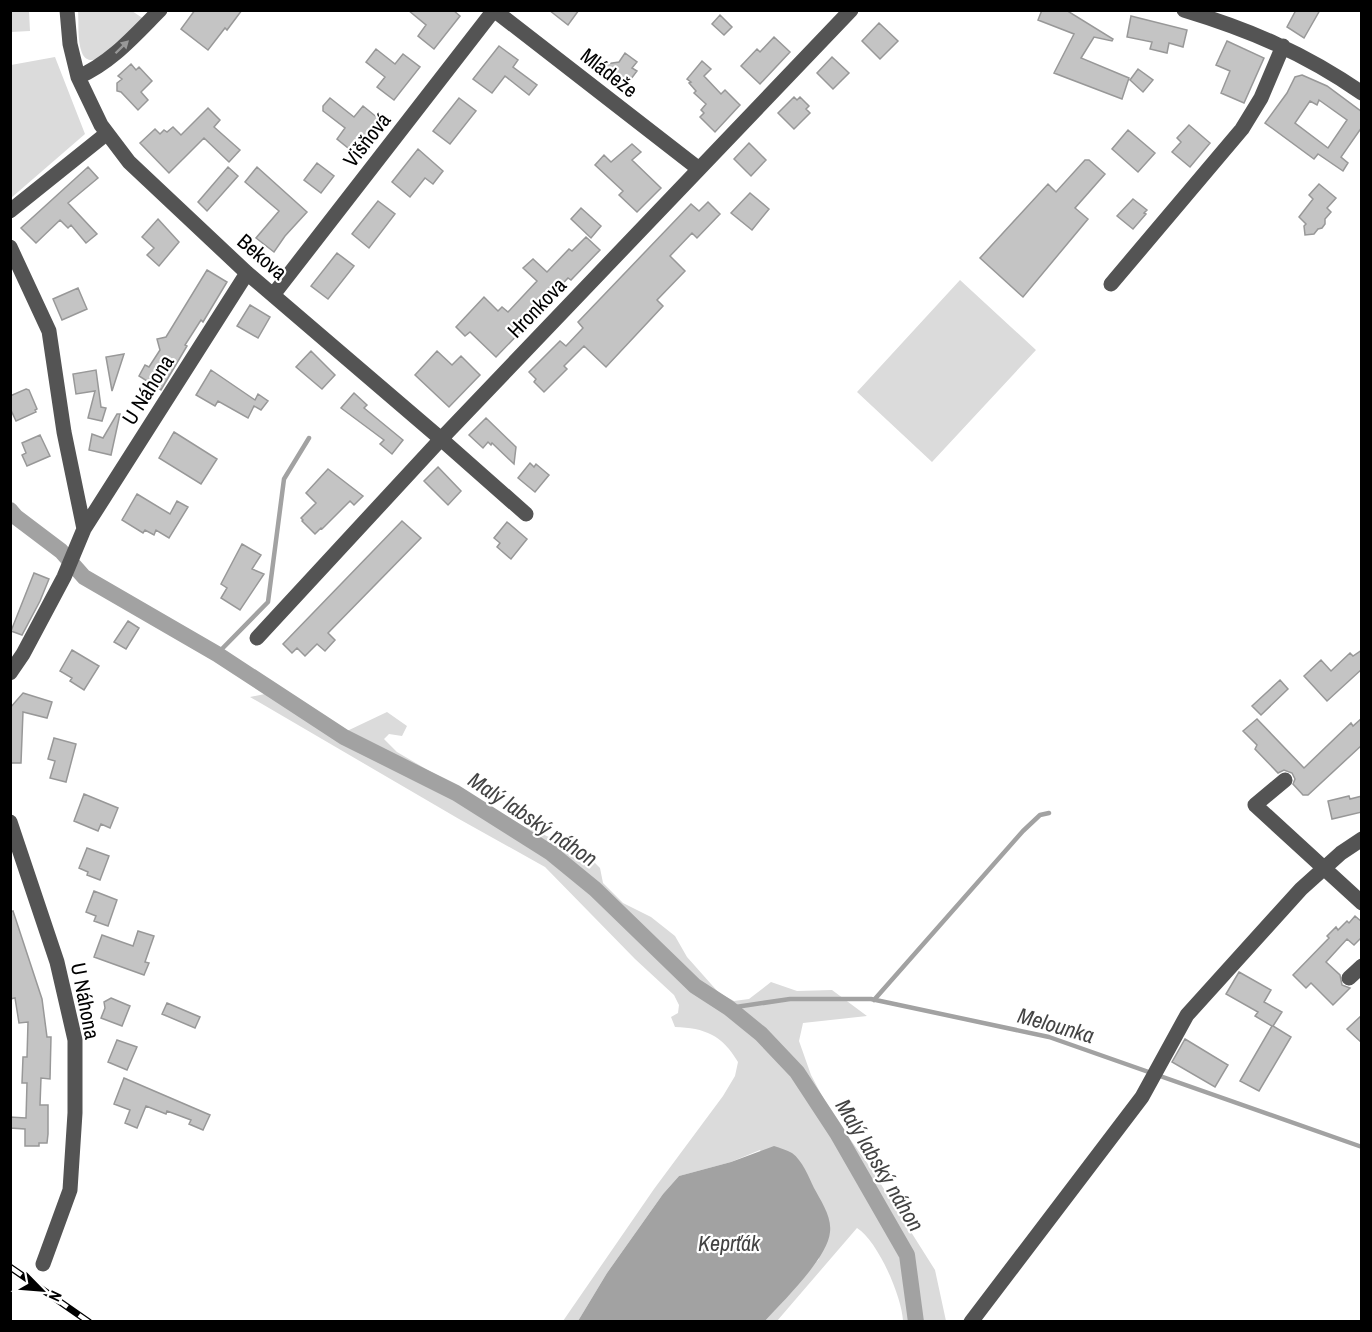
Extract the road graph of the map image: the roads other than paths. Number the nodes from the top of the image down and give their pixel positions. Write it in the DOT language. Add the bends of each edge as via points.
graph roads {
  1 [pos="67,10"];
  2 [pos="160,10"];
  3 [pos="851,10"];
  4 [pos="1184,10"];
  5 [pos="494,11"];
  6 [pos="1283,46"];
  7 [pos="78,77"];
  8 [pos="1362,93"];
  9 [pos="106,134"];
  10 [pos="699,169"];
  11 [pos="10,211"];
  12 [pos="10,247"];
  13 [pos="247,273"];
  14 [pos="1111,284"];
  15 [pos="273,295"];
  16 [pos="441,439"];
  17 [pos="526,514"];
  18 [pos="84,530"];
  19 [pos="257,638"];
  20 [pos="10,673"];
  21 [pos="1285,780"];
  22 [pos="10,822"];
  23 [pos="1362,839"];
  24 [pos="1324,868"];
  25 [pos="1362,903"];
  26 [pos="1362,966"];
  27 [pos="1349,978"];
  28 [pos="44,1264"];
  29 [pos="971,1322"];
  1 -- 7 [label="street, Bekova"];
  7 -- 2 [label="street, one-way" via="112,57"];
  3 -- 10 [label="street, Hronkova"];
  4 -- 6 [label="street"];
  5 -- 10 [label="street, Mládeže"];
  5 -- 15 [label="street, Višňová"];
  6 -- 8 [label="street"];
  6 -- 14 [label="street" via="1261,98 1242,129"];
  7 -- 9 [label="street, Bekova"];
  9 -- 11 [label="street"];
  9 -- 13 [label="street, Bekova" via="145,179"];
  10 -- 16 [label="street, Hronkova"];
  12 -- 18 [label="street" via="49,331"];
  13 -- 15 [label="street, Bekova"];
  13 -- 18 [label="street, U Náhona"];
  15 -- 16 [label="street, Bekova"];
  16 -- 17 [label="street, Bekova"];
  16 -- 19 [label="street, Hronkova"];
  18 -- 20 [label="street, U Náhona" via="64,577"];
  21 -- 24 [label="street" via="1255,805"];
  22 -- 28 [label="street, U Náhona" via="57,962 75,1040 70,1190"];
  23 -- 24 [label="street"];
  24 -- 25 [label="street"];
  24 -- 29 [label="street" via="1187,1015 1149,1085"];
  26 -- 27 [label="street"];
}
